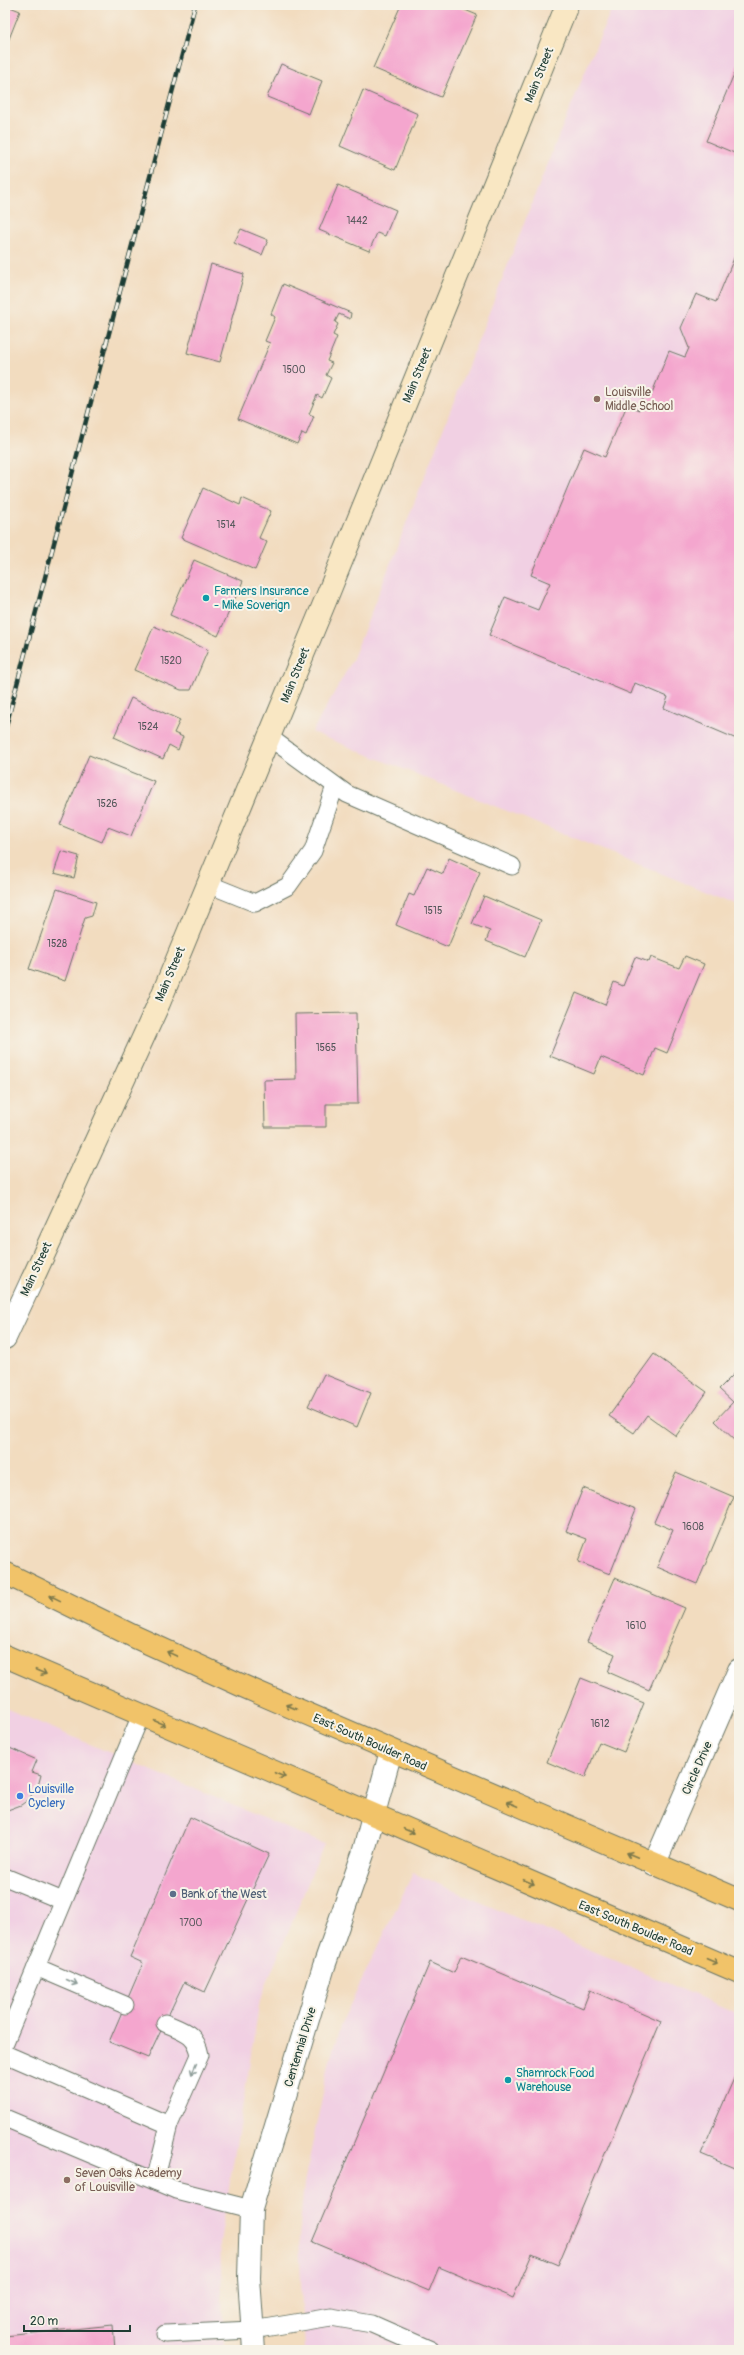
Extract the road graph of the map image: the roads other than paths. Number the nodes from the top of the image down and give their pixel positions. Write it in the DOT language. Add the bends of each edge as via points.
graph roads {
  1 [pos="567,5"];
  2 [pos="269,736"];
  3 [pos="335,786"];
  4 [pos="512,866"];
  5 [pos="208,884"];
  6 [pos="5,1338"];
  7 [pos="5,1573"];
  8 [pos="5,1656"];
  9 [pos="739,1670"];
  10 [pos="141,1715"];
  11 [pos="391,1751"];
  12 [pos="373,1815"];
  13 [pos="654,1865"];
  14 [pos="5,1877"];
  15 [pos="739,1900"];
  16 [pos="63,1901"];
  17 [pos="36,1967"];
  18 [pos="739,1972"];
  19 [pos="125,2006"];
  20 [pos="164,2023"];
  21 [pos="5,2042"];
  22 [pos="5,2054"];
  23 [pos="5,2118"];
  24 [pos="169,2125"];
  25 [pos="155,2181"];
  26 [pos="251,2209"];
  27 [pos="165,2334"];
  28 [pos="253,2340"];
  29 [pos="431,2350"];
  1 -- 2 [label="street, Main Street"];
  2 -- 3 [label="lane"];
  2 -- 5 [label="street, Main Street"];
  3 -- 4 [label="lane" via="347,794"];
  3 -- 5 [label="lane" via="313,851 288,886 254,903"];
  5 -- 6 [label="street, Main Street" via="159,1002"];
  11 -- 7 [label="main road, East South Boulder Road, one-way" via="132,1636"];
  8 -- 10 [label="main road, East South Boulder Road, one-way"];
  9 -- 13 [label="street, Circle Drive"];
  10 -- 12 [label="main road, East South Boulder Road, one-way"];
  10 -- 16 [label="lane"];
  11 -- 12 [label="street, Centennial Drive"];
  13 -- 11 [label="main road, East South Boulder Road, one-way"];
  12 -- 18 [label="main road, East South Boulder Road, one-way"];
  12 -- 26 [label="street, Centennial Drive" via="363,1854 324,1966"];
  13 -- 15 [label="main road, East South Boulder Road"];
  14 -- 16 [label="lane"];
  16 -- 17 [label="lane"];
  17 -- 19 [label="lane, one-way"];
  17 -- 21 [label="lane"];
  20 -- 24 [label="lane, one-way" via="189,2034 198,2043 200,2055"];
  22 -- 24 [label="lane"];
  23 -- 25 [label="lane"];
  24 -- 25 [label="lane"];
  25 -- 26 [label="lane" via="176,2190"];
  26 -- 28 [label="street, Centennial Drive" via="249,2278"];
  27 -- 28 [label="lane"];
  28 -- 29 [label="lane" via="310,2320 331,2317 372,2324"];
}
